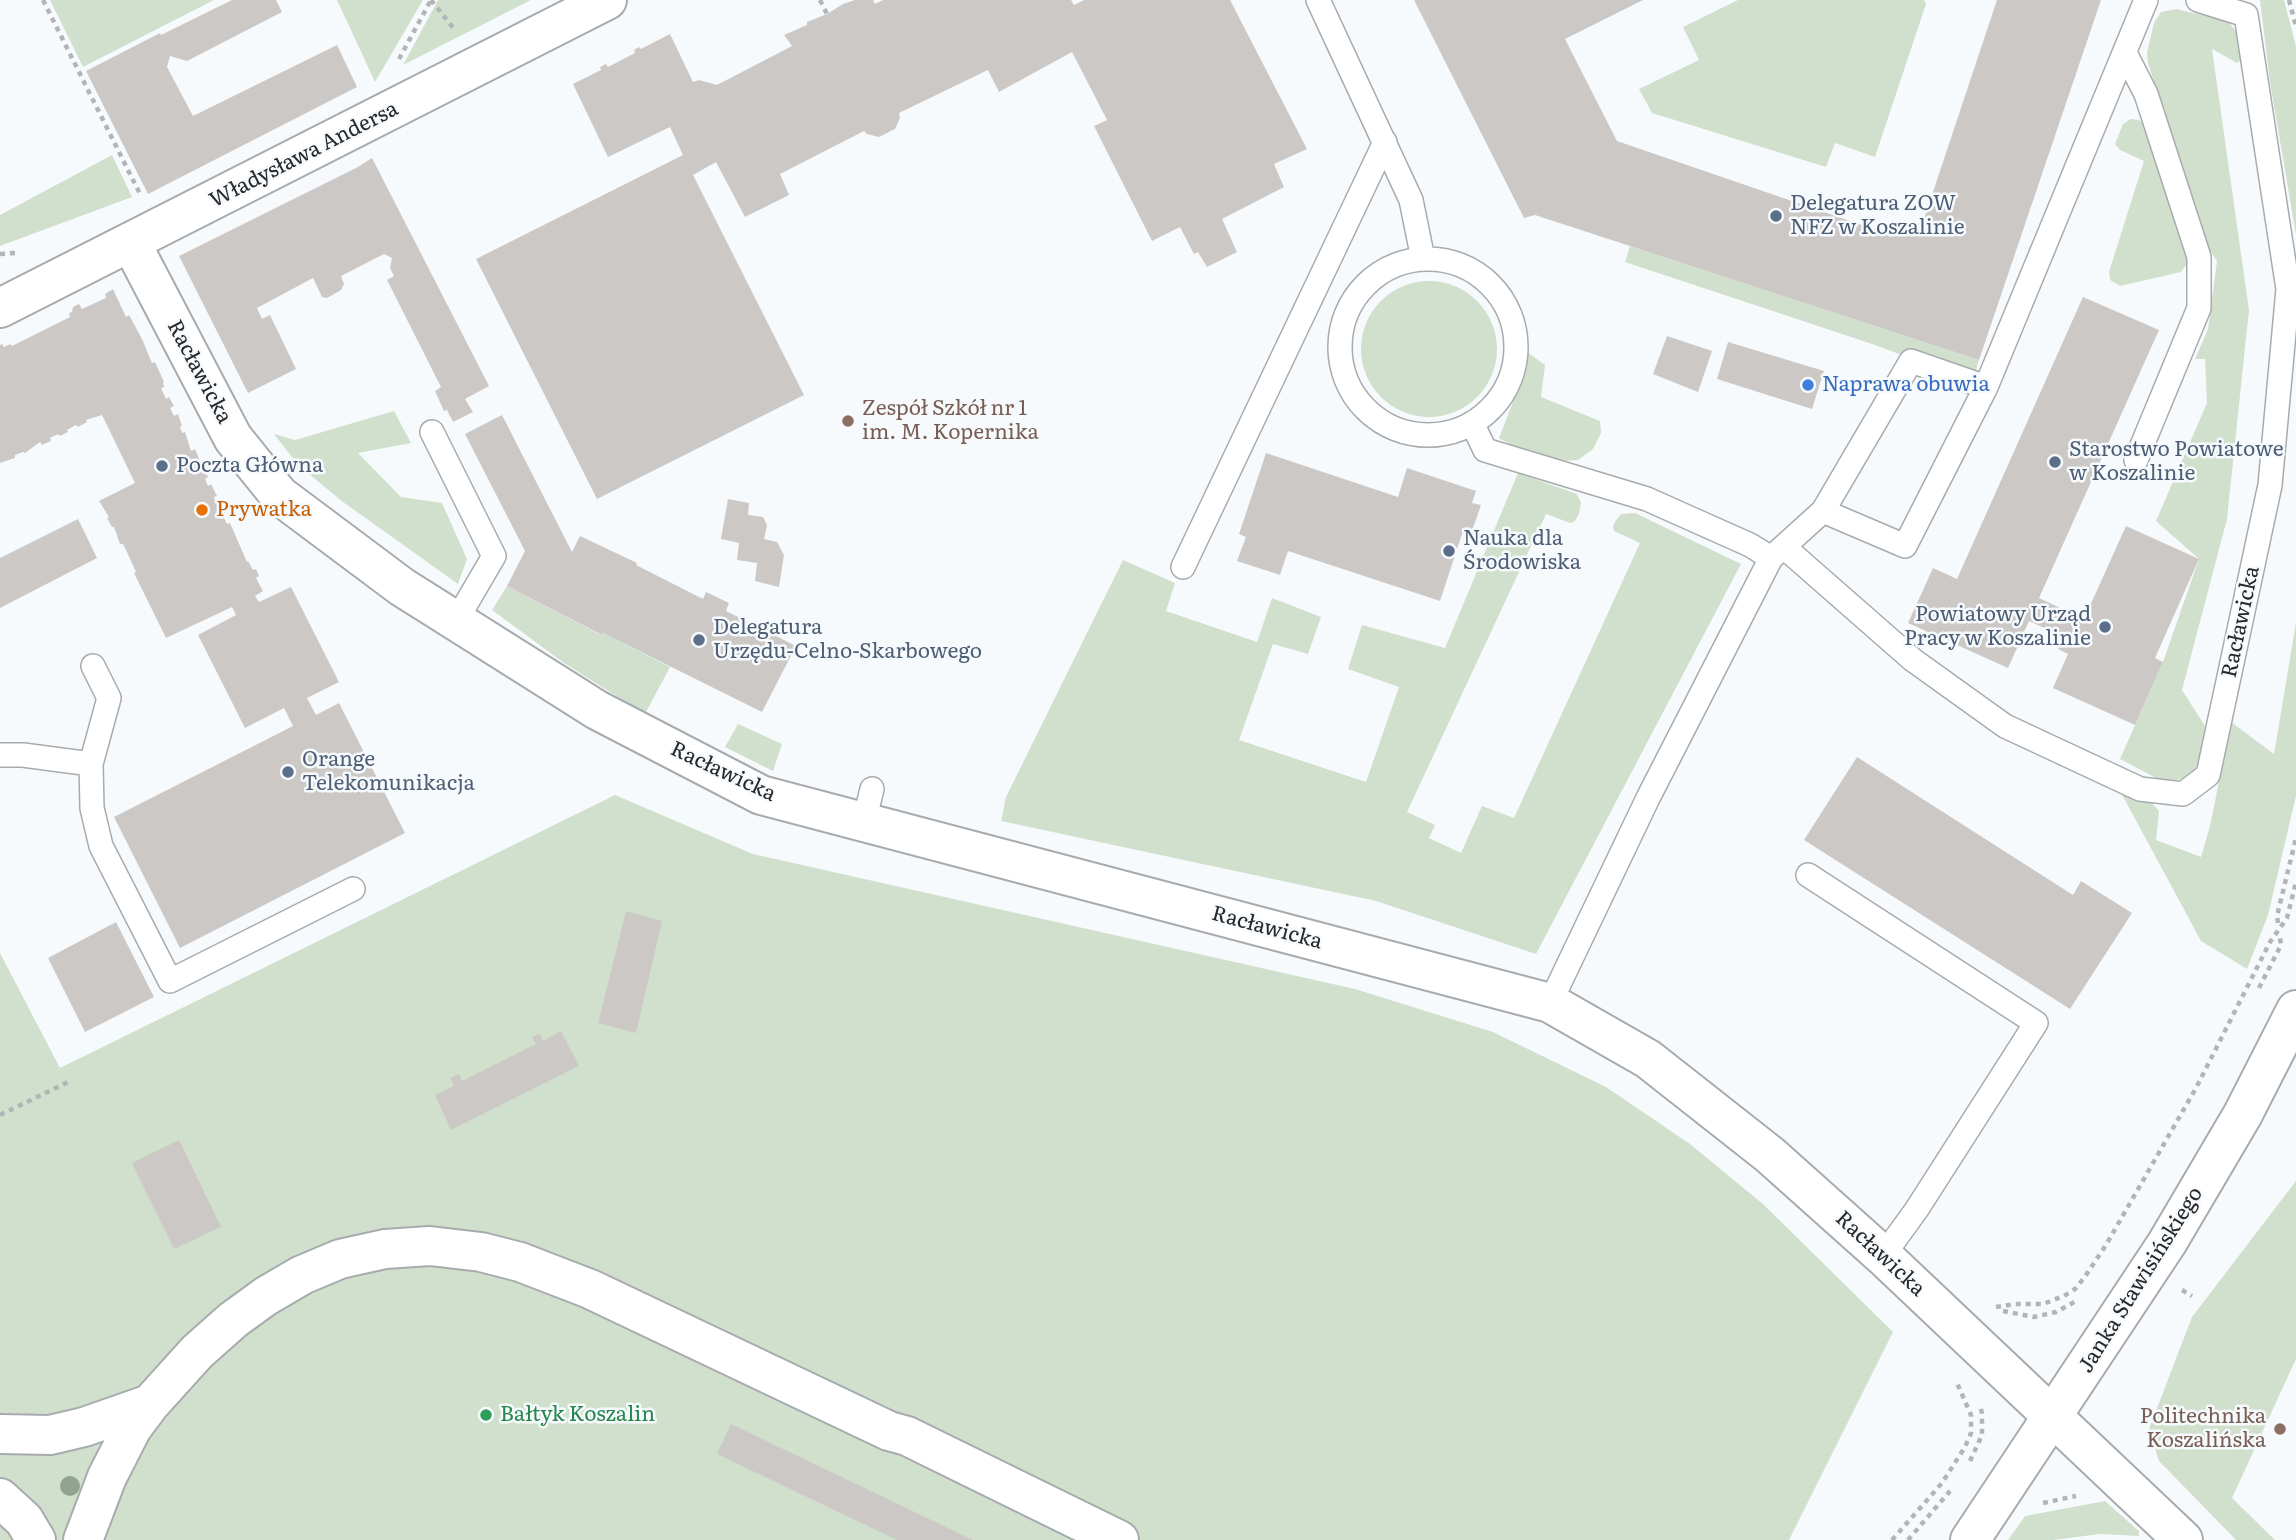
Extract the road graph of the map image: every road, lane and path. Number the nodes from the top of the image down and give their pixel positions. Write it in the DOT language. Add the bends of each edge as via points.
graph roads {
  1 [pos="43,0"];
  2 [pos="431,0"];
  3 [pos="607,0"];
  4 [pos="820,0"];
  5 [pos="1318,0"];
  6 [pos="2146,0"];
  7 [pos="2198,0"];
  8 [pos="2289,0"];
  9 [pos="827,15"];
  10 [pos="2296,26"];
  11 [pos="456,32"];
  12 [pos="2125,53"];
  13 [pos="393,70"];
  14 [pos="1385,142"];
  15 [pos="145,204"];
  16 [pos="131,243"];
  17 [pos="1423,259"];
  18 [pos="0,308"];
  19 [pos="1986,387"];
  20 [pos="1472,423"];
  21 [pos="432,432"];
  22 [pos="2136,460"];
  23 [pos="1823,511"];
  24 [pos="1778,553"];
  25 [pos="1183,567"];
  26 [pos="456,621"];
  27 [pos="93,666"];
  28 [pos="0,755"];
  29 [pos="91,764"];
  30 [pos="2296,838"];
  31 [pos="1808,875"];
  32 [pos="2296,882"];
  33 [pos="353,889"];
  34 [pos="2278,923"];
  35 [pos="2280,938"];
  36 [pos="2258,991"];
  37 [pos="1550,1003"];
  38 [pos="2296,1010"];
  39 [pos="68,1082"];
  40 [pos="0,1115"];
  41 [pos="1883,1256"];
  42 [pos="2082,1297"];
  43 [pos="1991,1308"];
  44 [pos="2014,1315"];
  45 [pos="1955,1377"];
  46 [pos="1978,1402"];
  47 [pos="150,1404"];
  48 [pos="2052,1417"];
  49 [pos="0,1434"];
  50 [pos="1967,1465"];
  51 [pos="1956,1483"];
  52 [pos="2083,1494"];
  53 [pos="3,1497"];
  54 [pos="2032,1506"];
  55 [pos="36,1540"];
  56 [pos="83,1540"];
  57 [pos="1119,1540"];
  58 [pos="1892,1540"];
  59 [pos="1908,1540"];
  60 [pos="1970,1540"];
  61 [pos="2183,1540"];
  1 -- 15 [label="path"];
  2 -- 11 [label="path"];
  2 -- 13 [label="path"];
  3 -- 16 [label="street, Władysława Andersa"];
  4 -- 9 [label="path"];
  5 -- 14 [label="lane"];
  6 -- 12 [label="lane"];
  7 -- 24 [label="lane, Racławicka" via="2246,15 2288,289 2270,485 2208,775 2183,794 2140,789 2005,726"];
  8 -- 10 [label="path"];
  12 -- 19 [label="lane"];
  12 -- 22 [label="lane" via="2146,94 2199,257 2199,308"];
  14 -- 17 [label="lane" via="1411,200"];
  14 -- 25 [label="lane"];
  16 -- 18 [label="street, Władysława Andersa"];
  16 -- 26 [label="street, Racławicka" via="233,438 279,495 402,587"];
  17 -- 20 [label="lane" via="1469,269 1489,283 1513,324 1513,372 1490,410"];
  17 -- 20 [label="lane" via="1399,264 1361,289 1341,329 1339,352 1344,374 1368,412 1387,425 1430,435"];
  19 -- 23 [label="lane" via="1911,361"];
  19 -- 23 [label="lane" via="1905,546"];
  20 -- 24 [label="lane" via="1485,450 1647,499"];
  21 -- 26 [label="lane" via="494,556"];
  23 -- 24 [label="lane"];
  24 -- 37 [label="lane" via="1648,798"];
  26 -- 37 [label="street, Racławicka" via="597,710 761,794 868,806"];
  27 -- 29 [label="lane" via="109,698"];
  28 -- 29 [label="lane"];
  29 -- 33 [label="lane" via="92,808 101,846 170,981"];
  30 -- 34 [label="path"];
  31 -- 41 [label="lane" via="2036,1023"];
  32 -- 43 [label="path" via="2287,918 2270,942 2196,1088 2084,1278 2064,1296 2043,1304"];
  35 -- 36 [label="path" via="2281,945"];
  37 -- 41 [label="street, Racławicka" via="1648,1059 1770,1155"];
  38 -- 48 [label="street, Janka Stawisińskiego" via="2243,1114 2168,1243"];
  39 -- 40 [label="path"];
  41 -- 48 [label="street, Racławicka"];
  42 -- 44 [label="path" via="2046,1315"];
  45 -- 58 [label="path" via="1971,1415 1971,1433 1942,1483"];
  46 -- 50 [label="path" via="1982,1435"];
  47 -- 49 [label="street" via="50,1435"];
  47 -- 56 [label="street" via="107,1477"];
  47 -- 57 [label="street" via="233,1320 302,1275 340,1259 386,1249 430,1246 481,1252 590,1289"];
  48 -- 60 [label="street, Janka Stawisińskiego"];
  48 -- 61 [label="street, Racławicka"];
  51 -- 59 [label="path"];
  52 -- 54 [label="path"];
  53 -- 55 [label="street"];
}
